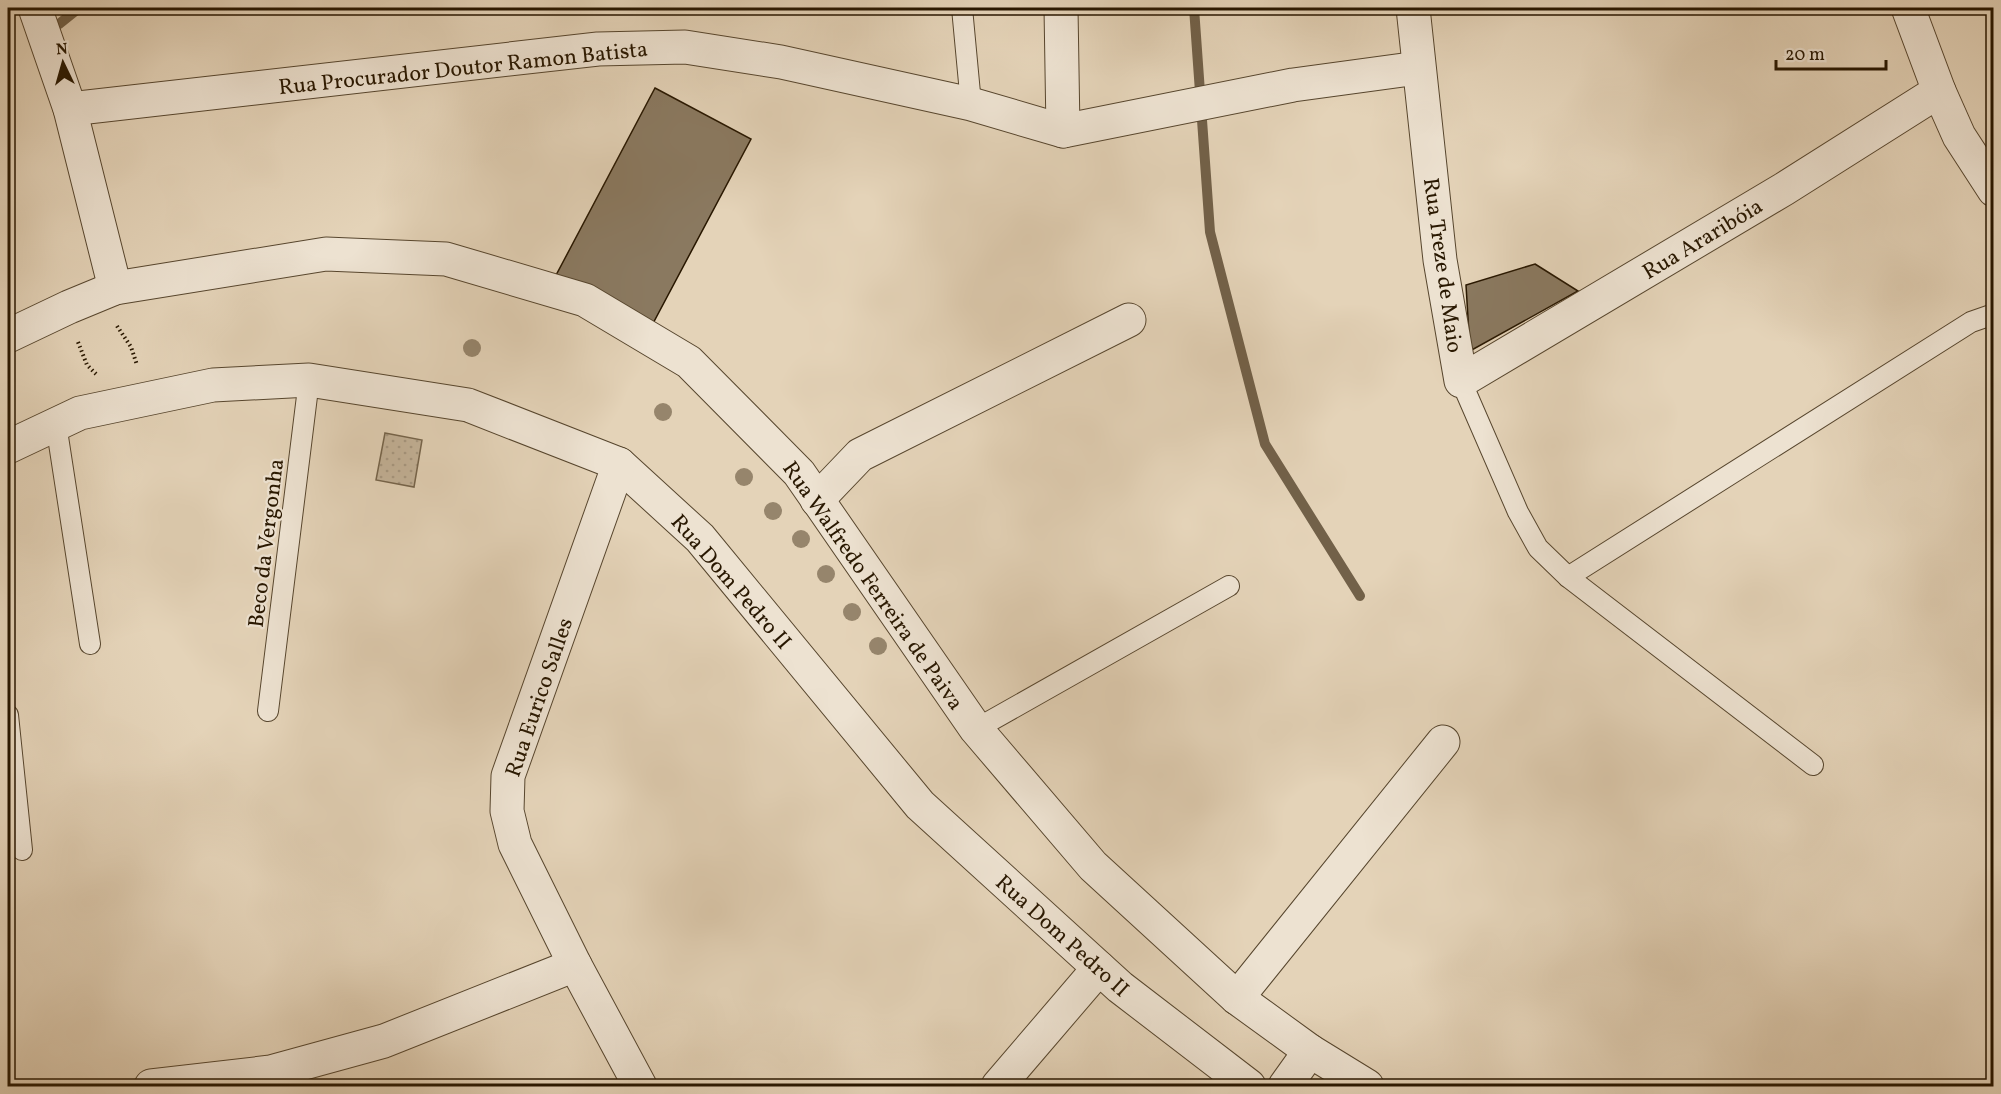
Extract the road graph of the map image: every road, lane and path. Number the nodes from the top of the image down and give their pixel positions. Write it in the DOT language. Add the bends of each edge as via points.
graph roads {
  1 [pos="35,8"];
  2 [pos="962,8"];
  3 [pos="1061,8"];
  4 [pos="1413,8"];
  5 [pos="1908,8"];
  6 [pos="1418,68"];
  7 [pos="1939,91"];
  8 [pos="971,104"];
  9 [pos="70,110"];
  10 [pos="1063,131"];
  11 [pos="1994,190"];
  12 [pos="109,290"];
  13 [pos="69,307"];
  14 [pos="1994,314"];
  15 [pos="1129,320"];
  16 [pos="8,336"];
  17 [pos="309,380"];
  18 [pos="1461,381"];
  19 [pos="124,403"];
  20 [pos="56,424"];
  21 [pos="8,447"];
  22 [pos="619,464"];
  23 [pos="817,500"];
  24 [pos="1568,577"];
  25 [pos="1229,586"];
  26 [pos="90,644"];
  27 [pos="268,711"];
  28 [pos="8,715"];
  29 [pos="976,729"];
  30 [pos="1443,742"];
  31 [pos="1813,765"];
  32 [pos="22,850"];
  33 [pos="575,965"];
  34 [pos="1099,968"];
  35 [pos="1237,998"];
  36 [pos="1310,1051"];
  37 [pos="272,1079"];
  38 [pos="151,1086"];
  39 [pos="640,1086"];
  40 [pos="998,1086"];
  41 [pos="1249,1086"];
  42 [pos="1285,1086"];
  43 [pos="1367,1086"];
  1 -- 9 [label="street"];
  2 -- 8 [label="lane"];
  3 -- 10 [label="street"];
  4 -- 6 [label="street, Rua Treze de Maio"];
  5 -- 7 [label="street"];
  6 -- 10 [label="street, Rua Procurador Doutor Ramon Batista" via="1293,85"];
  6 -- 18 [label="street, Rua Treze de Maio" via="1440,260"];
  7 -- 11 [label="street" via="1959,136"];
  7 -- 18 [label="street, Rua Araribóia" via="1784,189"];
  8 -- 9 [label="street, Rua Procurador Doutor Ramon Batista" via="781,63 685,47 598,49"];
  8 -- 10 [label="street, Rua Procurador Doutor Ramon Batista"];
  9 -- 12 [label="street"];
  12 -- 13 [label="street, Rua Walfredo Ferreira de Paiva"];
  12 -- 19 [label="path" via="120,332 131,347 139,372"];
  12 -- 23 [label="street, Rua Walfredo Ferreira de Paiva" via="326,254 446,259 585,300 689,362 799,473"];
  13 -- 16 [label="street, Rua Walfredo Ferreira de Paiva"];
  13 -- 19 [label="path" via="87,365"];
  14 -- 24 [label="lane" via="1971,322"];
  15 -- 23 [label="street" via="860,455"];
  17 -- 19 [label="street, Rua Dom Pedro II" via="213,385"];
  17 -- 22 [label="street, Rua Dom Pedro II" via="468,405"];
  17 -- 27 [label="lane, Beco da Vergonha"];
  18 -- 24 [label="lane, Rua Treze de Maio" via="1518,512 1539,548"];
  19 -- 20 [label="street, Rua Dom Pedro II" via="80,413"];
  20 -- 21 [label="street, Rua Dom Pedro II"];
  20 -- 26 [label="lane"];
  22 -- 33 [label="street, Rua Eurico Salles" via="508,776 507,812 514,844"];
  22 -- 34 [label="street, Rua Dom Pedro II" via="700,538 920,805"];
  23 -- 29 [label="street, Rua Walfredo Ferreira de Paiva"];
  24 -- 31 [label="lane, Rua Treze de Maio"];
  25 -- 29 [label="lane"];
  28 -- 32 [label="lane"];
  29 -- 35 [label="street, Rua Walfredo Ferreira de Paiva" via="1093,866"];
  30 -- 35 [label="street"];
  33 -- 37 [label="street" via="384,1041"];
  33 -- 39 [label="street, Rua Eurico Salles"];
  34 -- 40 [label="street"];
  34 -- 41 [label="street, Rua Dom Pedro II"];
  35 -- 36 [label="street, Rua Walfredo Ferreira de Paiva"];
  36 -- 42 [label="street"];
  36 -- 43 [label="street, Rua Walfredo Ferreira de Paiva"];
  37 -- 38 [label="street"];
}
